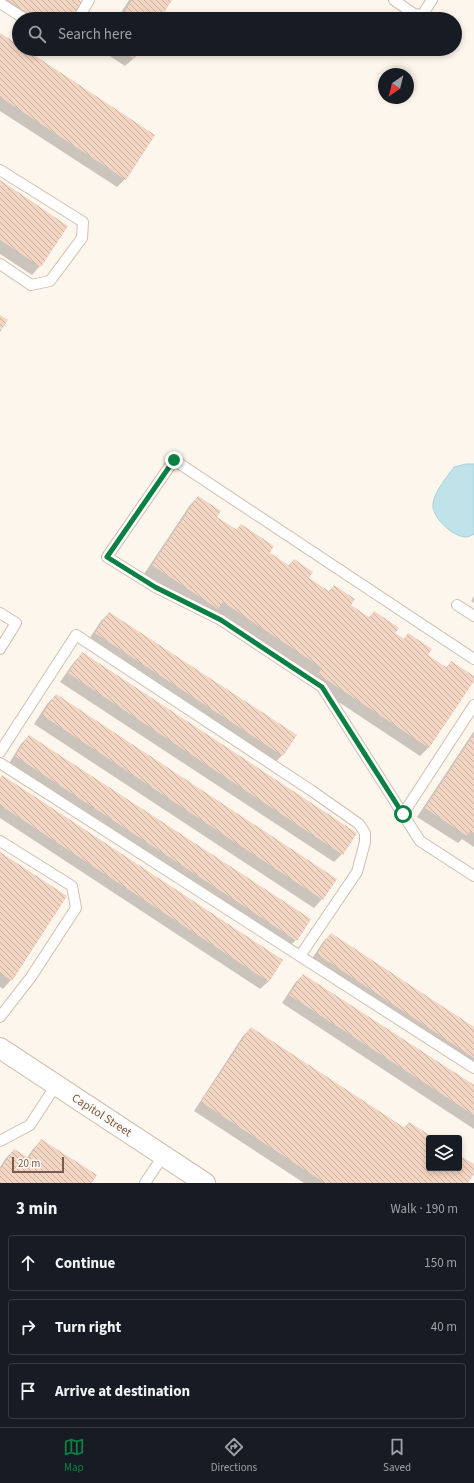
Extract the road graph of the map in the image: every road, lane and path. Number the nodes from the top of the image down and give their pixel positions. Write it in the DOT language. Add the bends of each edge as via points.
graph roads {
  1 [pos="89,0"];
  2 [pos="394,0"];
  3 [pos="432,0"];
  4 [pos="0,3"];
  5 [pos="14,12"];
  6 [pos="82,12"];
  7 [pos="411,12"];
  8 [pos="424,12"];
  9 [pos="0,170"];
  10 [pos="0,264"];
  11 [pos="456,605"];
  12 [pos="0,613"];
  13 [pos="474,616"];
  14 [pos="0,649"];
  15 [pos="474,659"];
  16 [pos="474,705"];
  17 [pos="0,752"];
  18 [pos="0,763"];
  19 [pos="403,814"];
  20 [pos="0,841"];
  21 [pos="474,876"];
  22 [pos="300,956"];
  23 [pos="0,1017"];
  24 [pos="0,1048"];
  25 [pos="474,1068"];
  26 [pos="56,1085"];
  27 [pos="0,1141"];
  28 [pos="163,1156"];
  29 [pos="145,1183"];
  30 [pos="205,1183"];
  1 -- 6 [label="lane"];
  2 -- 7 [label="lane"];
  3 -- 8 [label="lane"];
  4 -- 5 [label="lane"];
  9 -- 10 [label="lane" via="83,222 82,238 50,281 31,285"];
  11 -- 13 [label="lane"];
  12 -- 14 [label="lane" via="16,623"];
  15 -- 19 [label="lane" via="174,460 107,557 155,587 221,620 322,687"];
  16 -- 19 [label="lane"];
  17 -- 22 [label="lane" via="76,634 312,791 359,824 365,833 366,842 357,872"];
  18 -- 22 [label="lane"];
  19 -- 21 [label="lane" via="420,841"];
  20 -- 23 [label="lane" via="72,886 76,908 31,977"];
  22 -- 25 [label="lane"];
  24 -- 26 [label="street, Capitol Street"];
  26 -- 27 [label="lane" via="30,1125"];
  26 -- 28 [label="street, Capitol Street"];
  28 -- 29 [label="lane"];
  28 -- 30 [label="street, Capitol Street"];
}
